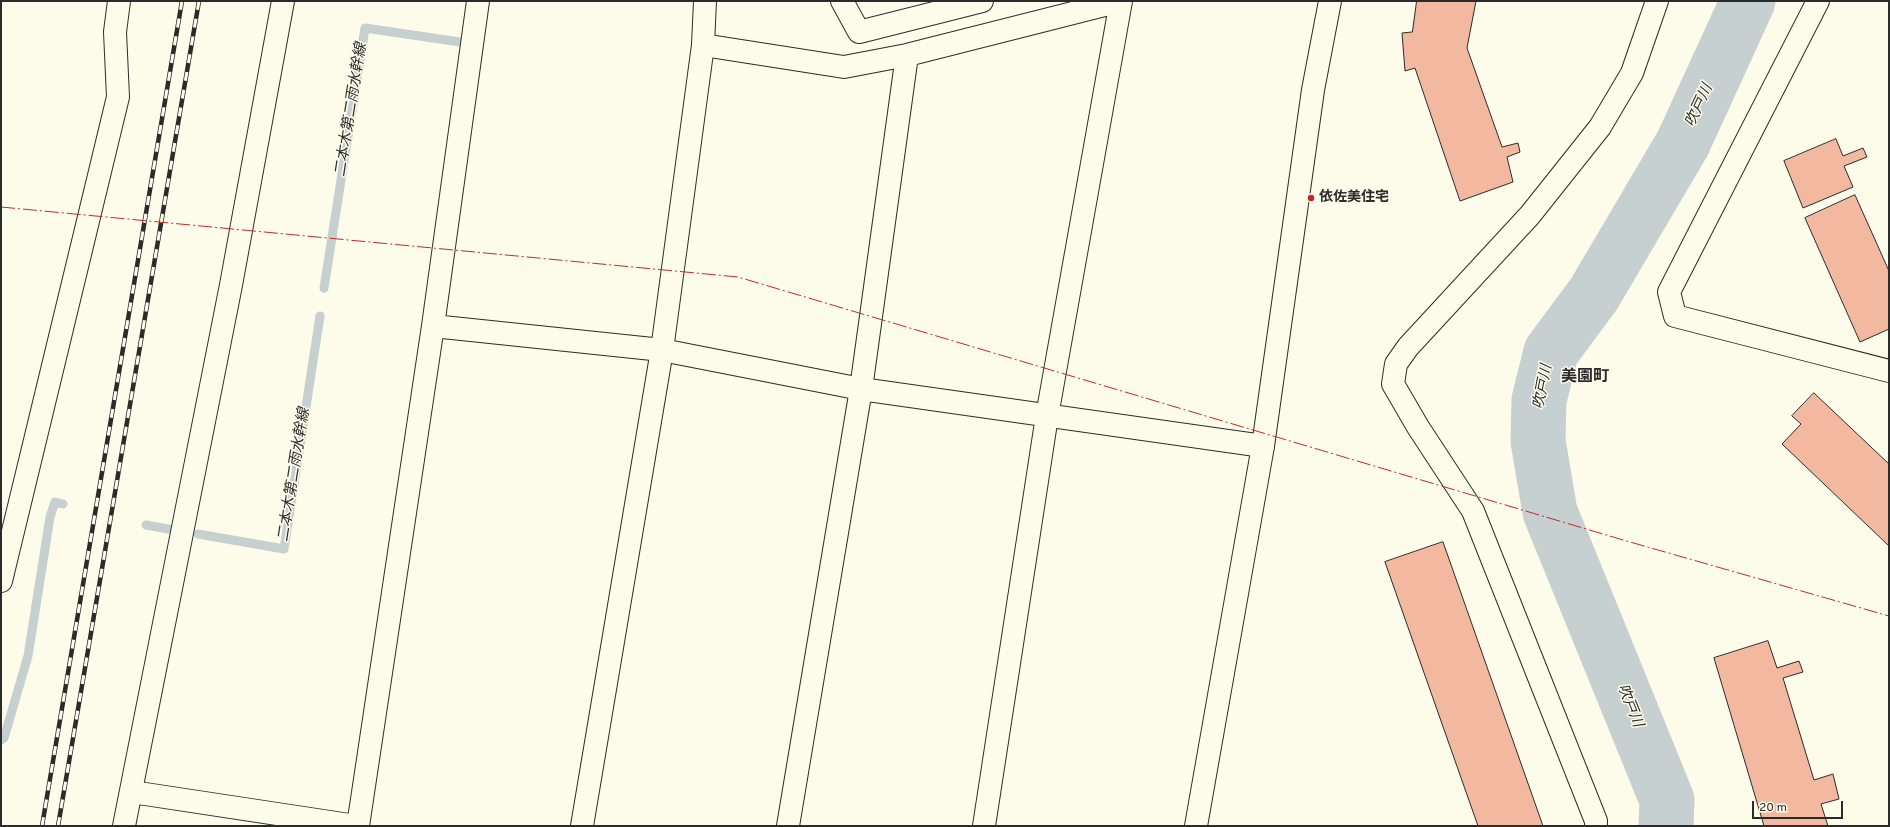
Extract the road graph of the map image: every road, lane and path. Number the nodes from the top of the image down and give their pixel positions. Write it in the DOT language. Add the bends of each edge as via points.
graph roads {
  1 [pos="119,1"];
  2 [pos="283,1"];
  3 [pos="478,1"];
  4 [pos="705,1"];
  5 [pos="842,1"];
  6 [pos="982,1"];
  7 [pos="1120,1"];
  8 [pos="1330,1"];
  9 [pos="1658,1"];
  10 [pos="1818,1"];
  11 [pos="703,45"];
  12 [pos="907,55"];
  13 [pos="433,326"];
  14 [pos="662,350"];
  15 [pos="1889,371"];
  16 [pos="861,389"];
  17 [pos="1047,416"];
  18 [pos="1263,446"];
  19 [pos="1,581"];
  20 [pos="132,792"];
  21 [pos="124,826"];
  22 [pos="357,826"];
  23 [pos="582,826"];
  24 [pos="788,826"];
  25 [pos="984,826"];
  26 [pos="1196,826"];
  27 [pos="1596,826"];
  1 -- 19 [label="street" via="115,32 118,97"];
  2 -- 20 [label="street" via="231,286"];
  3 -- 13 [label="street"];
  4 -- 11 [label="street"];
  5 -- 6 [label="street" via="859,32"];
  7 -- 12 [label="street"];
  7 -- 17 [label="street"];
  8 -- 18 [label="street" via="1313,90"];
  9 -- 27 [label="street" via="1632,73 1600,127 1530,215 1408,347 1396,364 1393,384 1473,511"];
  10 -- 15 [label="street" via="1669,292 1675,316"];
  11 -- 12 [label="street" via="844,67"];
  11 -- 14 [label="street"];
  12 -- 16 [label="street"];
  13 -- 14 [label="street"];
  13 -- 22 [label="street"];
  14 -- 16 [label="street"];
  14 -- 23 [label="street"];
  16 -- 17 [label="street"];
  16 -- 24 [label="street"];
  17 -- 18 [label="street"];
  17 -- 25 [label="street"];
  18 -- 26 [label="street"];
  20 -- 21 [label="street"];
  20 -- 22 [label="street"];
}
